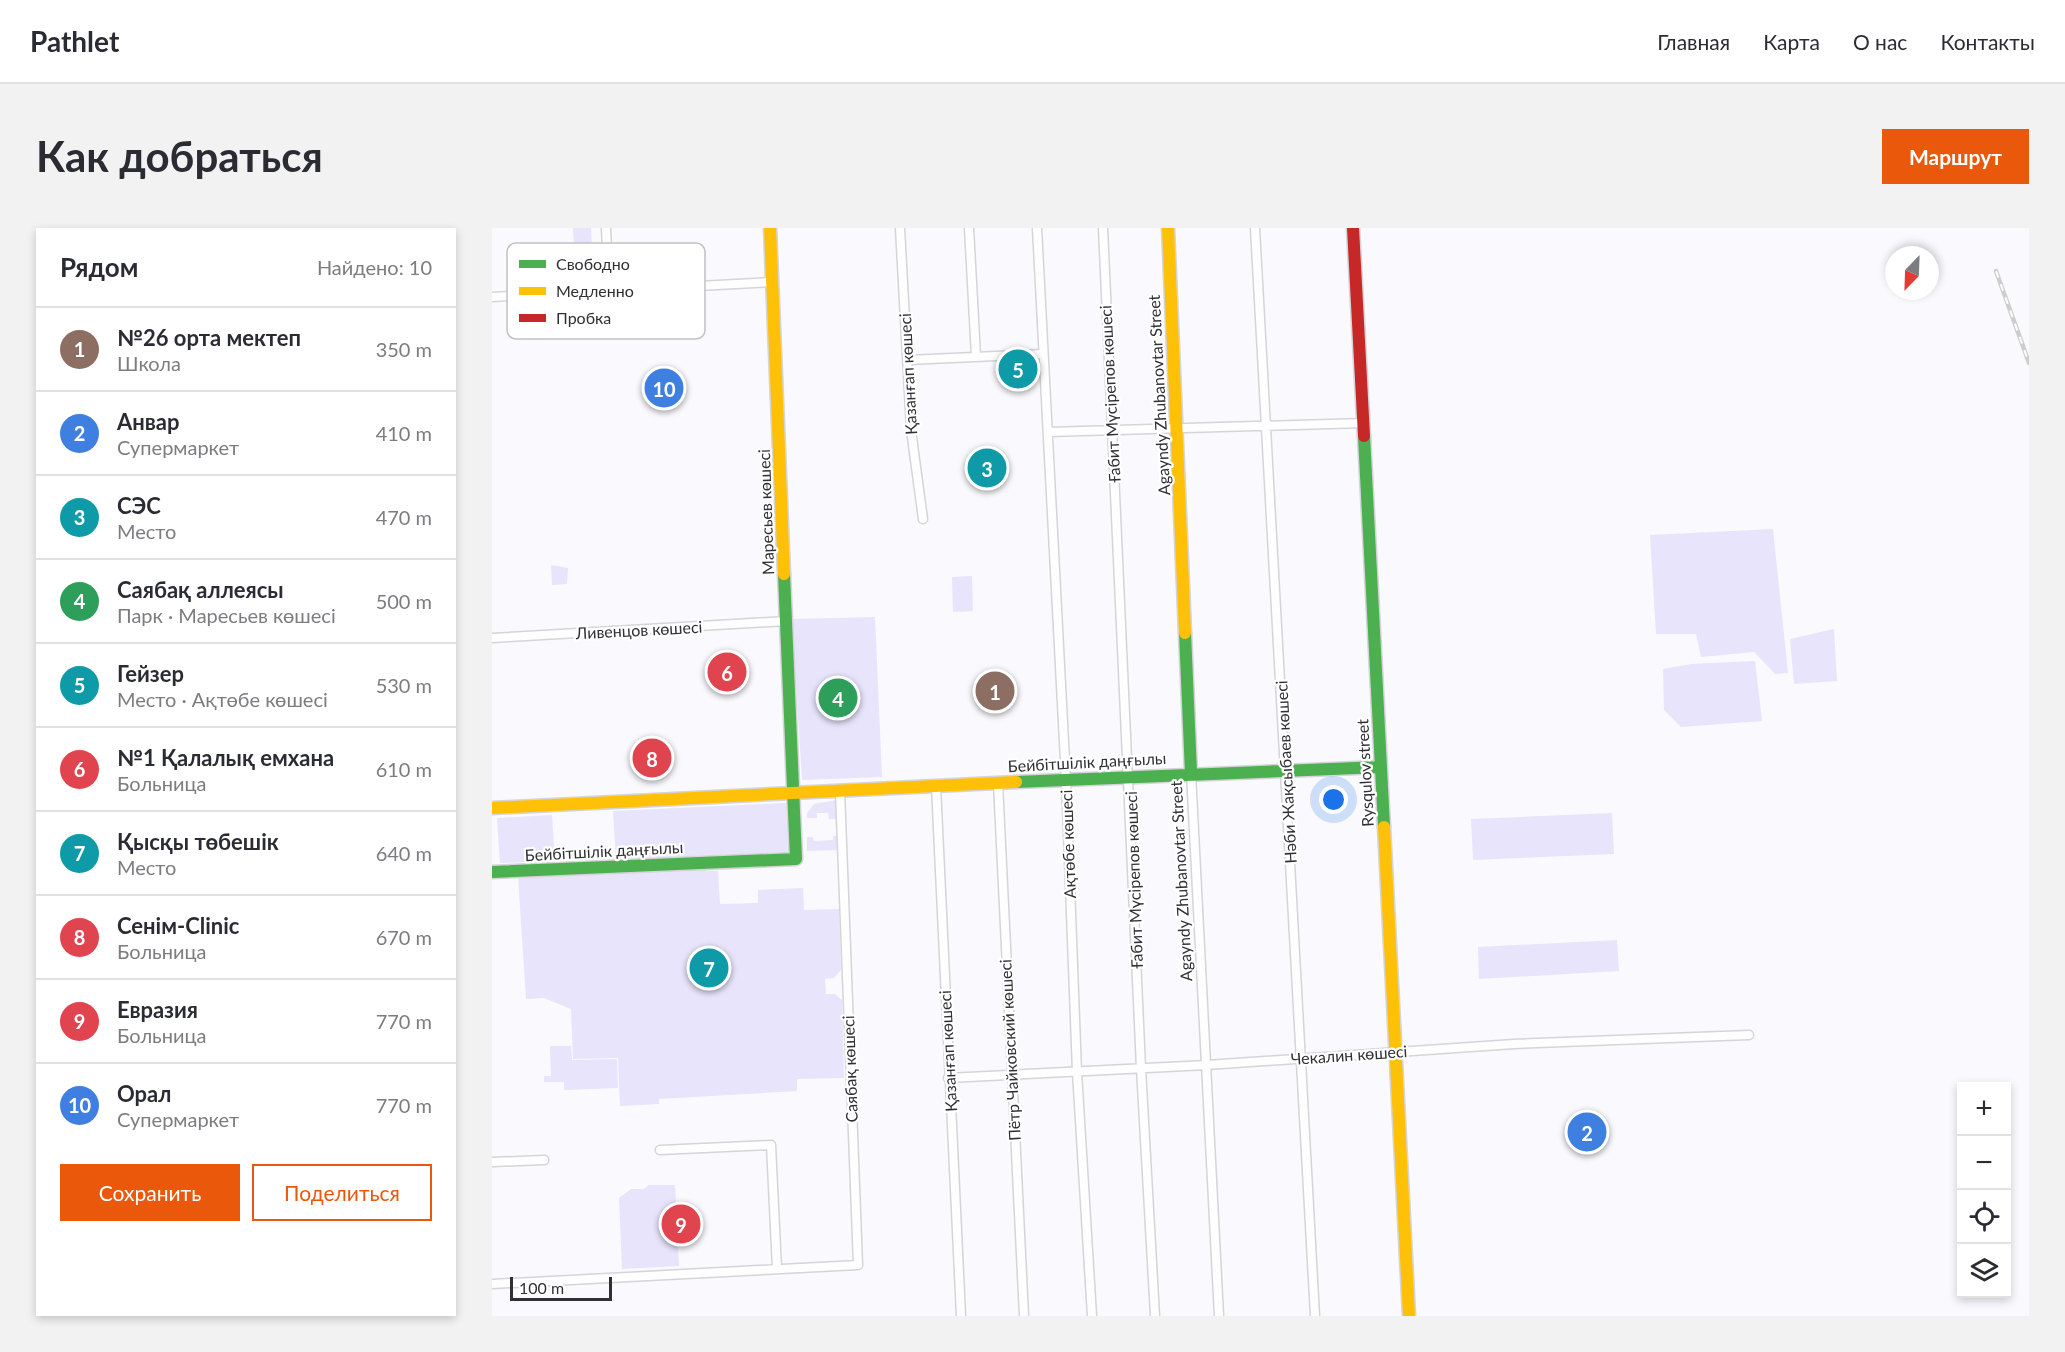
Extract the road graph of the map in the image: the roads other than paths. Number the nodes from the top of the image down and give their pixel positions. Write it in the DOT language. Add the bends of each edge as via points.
graph roads {
  1 [pos="606,228"];
  2 [pos="770,228"];
  3 [pos="900,228"];
  4 [pos="969,228"];
  5 [pos="1037,228"];
  6 [pos="1103,228"];
  7 [pos="1168,228"];
  8 [pos="1255,228"];
  9 [pos="1353,228"];
  10 [pos="607,243"];
  11 [pos="773,282"];
  12 [pos="705,286"];
  13 [pos="507,296"];
  14 [pos="492,297"];
  15 [pos="1043,354"];
  16 [pos="976,356"];
  17 [pos="908,360"];
  18 [pos="1364,423"];
  19 [pos="1266,426"];
  20 [pos="1177,428"];
  21 [pos="1112,430"];
  22 [pos="1048,432"];
  23 [pos="923,519"];
  24 [pos="787,621"];
  25 [pos="492,638"];
  26 [pos="1382,767"];
  27 [pos="1286,770"];
  28 [pos="1191,773"];
  29 [pos="1129,777"];
  30 [pos="1066,780"];
  31 [pos="998,783"];
  32 [pos="936,786"];
  33 [pos="840,791"];
  34 [pos="794,794"];
  35 [pos="492,808"];
  36 [pos="492,872"];
  37 [pos="1749,1035"];
  38 [pos="1396,1052"];
  39 [pos="1301,1059"];
  40 [pos="1207,1065"];
  41 [pos="1141,1068"];
  42 [pos="1077,1072"];
  43 [pos="1010,1075"];
  44 [pos="948,1078"];
  45 [pos="660,1150"];
  46 [pos="544,1160"];
  47 [pos="492,1162"];
  48 [pos="777,1269"];
  49 [pos="492,1284"];
  50 [pos="961,1316"];
  51 [pos="1024,1316"];
  52 [pos="1092,1316"];
  53 [pos="1155,1316"];
  54 [pos="1218,1316"];
  55 [pos="1315,1316"];
  56 [pos="1409,1316"];
  1 -- 10 [label="street"];
  2 -- 11 [label="street, Маресьев көшесі"];
  3 -- 17 [label="street, Қазанғап көшесі"];
  4 -- 16 [label="street"];
  5 -- 15 [label="street, Ақтөбе көшесі"];
  6 -- 21 [label="street, Ғабит Мүсірепов көшесі"];
  7 -- 20 [label="street, Agayndy Zhubanovtar Street"];
  8 -- 19 [label="street, Нәби Жақсыбаев көшесі"];
  9 -- 18 [label="street, Rysqulov street"];
  11 -- 12 [label="street"];
  11 -- 24 [label="street, Маресьев көшесі"];
  13 -- 14 [label="street"];
  15 -- 16 [label="street"];
  15 -- 22 [label="street, Ақтөбе көшесі"];
  16 -- 17 [label="street"];
  17 -- 23 [label="street, Қазанғап көшесі" via="911,430"];
  18 -- 19 [label="street"];
  18 -- 26 [label="street, Rysqulov street"];
  19 -- 20 [label="street"];
  19 -- 27 [label="street, Нәби Жақсыбаев көшесі"];
  20 -- 21 [label="street"];
  20 -- 28 [label="street, Agayndy Zhubanovtar Street"];
  21 -- 22 [label="street"];
  21 -- 29 [label="street, Ғабит Мүсірепов көшесі"];
  22 -- 30 [label="street, Ақтөбе көшесі"];
  24 -- 25 [label="street, Ливенцов көшесі"];
  24 -- 34 [label="street, Маресьев көшесі"];
  26 -- 27 [label="street, Бейбітшілік даңғылы"];
  26 -- 38 [label="street, Rysqulov street"];
  27 -- 28 [label="street, Бейбітшілік даңғылы"];
  27 -- 39 [label="street, Нәби Жақсыбаев көшесі"];
  28 -- 29 [label="street, Бейбітшілік даңғылы"];
  28 -- 40 [label="street, Agayndy Zhubanovtar Street"];
  29 -- 30 [label="street, Бейбітшілік даңғылы"];
  29 -- 41 [label="street, Ғабит Мүсірепов көшесі"];
  30 -- 31 [label="street, Бейбітшілік даңғылы"];
  30 -- 42 [label="street, Ақтөбе көшесі"];
  31 -- 32 [label="street, Бейбітшілік даңғылы"];
  31 -- 43 [label="street, Пётр Чайковский көшесі"];
  32 -- 33 [label="street, Бейбітшілік даңғылы"];
  32 -- 44 [label="street, Қазанғап көшесі"];
  33 -- 34 [label="street, Бейбітшілік даңғылы"];
  33 -- 48 [label="street, Саябақ көшесі" via="858,1265"];
  34 -- 35 [label="street, Бейбітшілік даңғылы"];
  34 -- 36 [label="street, Бейбітшілік даңғылы" via="796,859"];
  37 -- 38 [label="street, Чекалин көшесі"];
  38 -- 39 [label="street, Чекалин көшесі"];
  38 -- 56 [label="street, Rysqulov street"];
  39 -- 40 [label="street, Чекалин көшесі"];
  39 -- 55 [label="street, Нәби Жақсыбаев көшесі"];
  40 -- 41 [label="street, Чекалин көшесі"];
  40 -- 54 [label="street, Agayndy Zhubanovtar Street"];
  41 -- 42 [label="street, Чекалин көшесі"];
  41 -- 53 [label="street, Ғабит Мүсірепов көшесі"];
  42 -- 43 [label="street, Чекалин көшесі"];
  42 -- 52 [label="street, Ақтөбе көшесі"];
  43 -- 44 [label="street, Чекалин көшесі"];
  43 -- 51 [label="street, Пётр Чайковский көшесі"];
  44 -- 50 [label="street, Қазанғап көшесі"];
  45 -- 48 [label="street" via="771,1145"];
  46 -- 47 [label="street"];
  48 -- 49 [label="street, Саябақ көшесі"];
}
